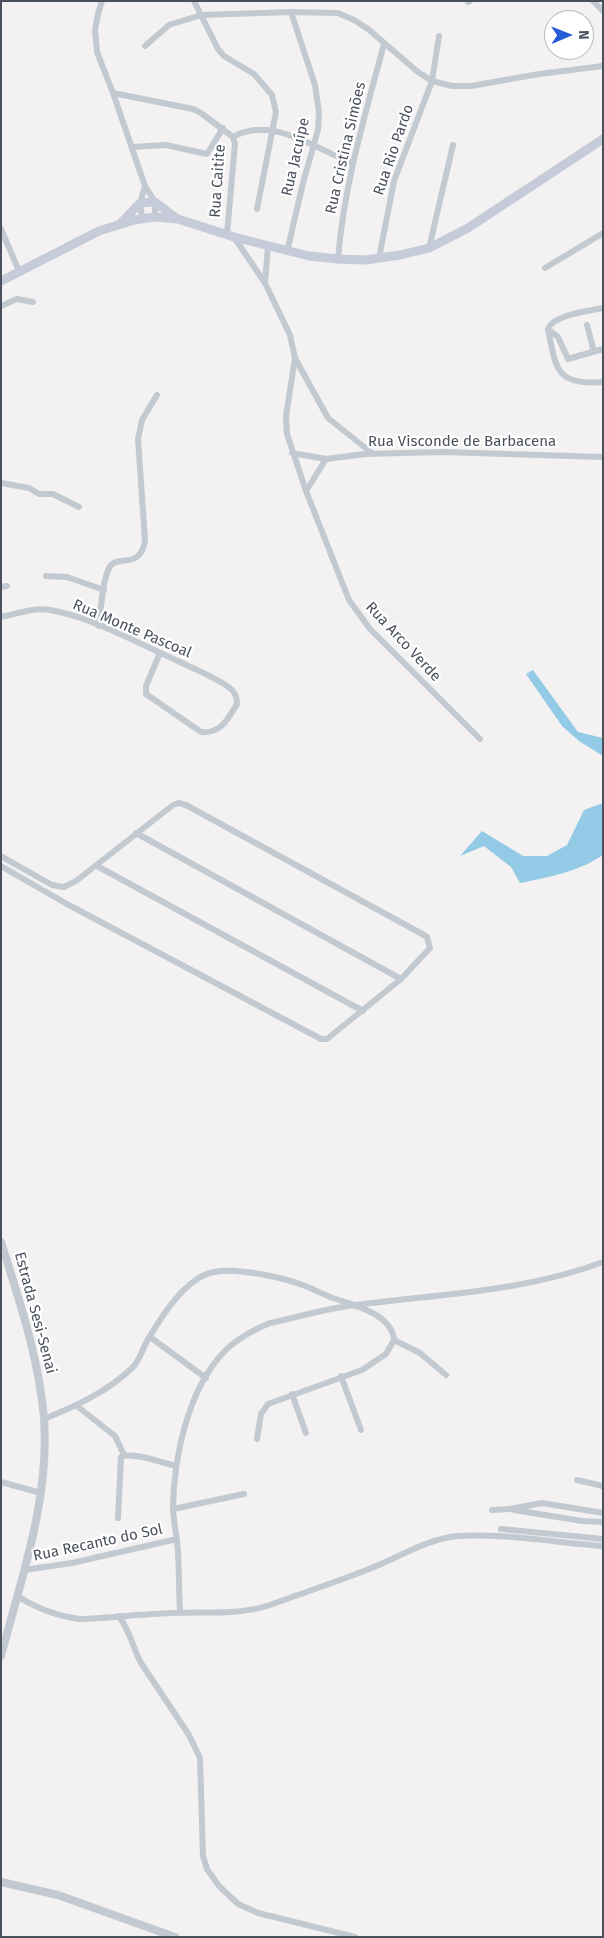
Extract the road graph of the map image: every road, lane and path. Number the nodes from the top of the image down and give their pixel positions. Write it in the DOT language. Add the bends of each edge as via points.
graph roads {
  1 [pos="102,1"];
  2 [pos="194,1"];
  3 [pos="593,1"];
  4 [pos="603,11"];
  5 [pos="291,12"];
  6 [pos="201,15"];
  7 [pos="439,36"];
  8 [pos="384,44"];
  9 [pos="145,46"];
  10 [pos="603,66"];
  11 [pos="432,81"];
  12 [pos="114,93"];
  13 [pos="223,128"];
  14 [pos="273,131"];
  15 [pos="233,136"];
  16 [pos="603,139"];
  17 [pos="314,145"];
  18 [pos="453,145"];
  19 [pos="133,147"];
  20 [pos="352,163"];
  21 [pos="145,186"];
  22 [pos="155,202"];
  23 [pos="140,203"];
  24 [pos="257,209"];
  25 [pos="155,217"];
  26 [pos="142,218"];
  27 [pos="178,220"];
  28 [pos="120,224"];
  29 [pos="1,229"];
  30 [pos="603,234"];
  31 [pos="231,235"];
  32 [pos="268,246"];
  33 [pos="429,248"];
  34 [pos="288,252"];
  35 [pos="379,258"];
  36 [pos="338,259"];
  37 [pos="545,268"];
  38 [pos="19,271"];
  39 [pos="1,281"];
  40 [pos="265,283"];
  41 [pos="33,302"];
  42 [pos="1,306"];
  43 [pos="603,308"];
  44 [pos="587,325"];
  45 [pos="548,329"];
  46 [pos="603,349"];
  47 [pos="594,352"];
  48 [pos="294,358"];
  49 [pos="603,382"];
  50 [pos="157,395"];
  51 [pos="292,453"];
  52 [pos="373,454"];
  53 [pos="603,457"];
  54 [pos="326,459"];
  55 [pos="2,485"];
  56 [pos="306,491"];
  57 [pos="79,507"];
  58 [pos="46,576"];
  59 [pos="104,590"];
  60 [pos="1,617"];
  61 [pos="99,626"];
  62 [pos="160,653"];
  63 [pos="480,739"];
  64 [pos="136,833"];
  65 [pos="1,856"];
  66 [pos="1,866"];
  67 [pos="97,866"];
  68 [pos="64,887"];
  69 [pos="57,898"];
  70 [pos="401,979"];
  71 [pos="363,1011"];
  72 [pos="1,1242"];
  73 [pos="603,1262"];
  74 [pos="354,1305"];
  75 [pos="150,1337"];
  76 [pos="394,1340"];
  77 [pos="446,1375"];
  78 [pos="341,1376"];
  79 [pos="206,1378"];
  80 [pos="292,1394"];
  81 [pos="77,1406"];
  82 [pos="44,1419"];
  83 [pos="361,1430"];
  84 [pos="306,1433"];
  85 [pos="257,1439"];
  86 [pos="124,1455"];
  87 [pos="176,1466"];
  88 [pos="577,1480"];
  89 [pos="1,1482"];
  90 [pos="603,1486"];
  91 [pos="41,1492"];
  92 [pos="244,1494"];
  93 [pos="173,1509"];
  94 [pos="510,1509"];
  95 [pos="492,1510"];
  96 [pos="603,1513"];
  97 [pos="118,1518"];
  98 [pos="603,1522"];
  99 [pos="501,1529"];
  100 [pos="176,1539"];
  101 [pos="603,1539"];
  102 [pos="603,1546"];
  103 [pos="24,1570"];
  104 [pos="17,1596"];
  105 [pos="180,1612"];
  106 [pos="119,1616"];
  107 [pos="1,1656"];
  108 [pos="1,1882"];
  109 [pos="175,1937"];
  110 [pos="355,1937"];
  1 -- 12 [label="street" via="95,30 97,52"];
  2 -- 6 [label="street, Rua Jacuípe"];
  3 -- 4 [label="street"];
  5 -- 6 [label="street"];
  5 -- 8 [label="street" via="343,14 368,29"];
  5 -- 17 [label="street, Rua Jacuípe" via="319,102"];
  6 -- 9 [label="street" via="169,25"];
  6 -- 14 [label="street, Rua Jacuípe" via="221,52 250,70 272,95 276,106"];
  7 -- 11 [label="street, Rua Rio Pardo"];
  8 -- 11 [label="street"];
  8 -- 20 [label="street, Rua Cristina Simões"];
  10 -- 11 [label="street" via="471,86"];
  11 -- 35 [label="street, Rua Rio Pardo" via="394,181"];
  12 -- 13 [label="street" via="189,108"];
  12 -- 19 [label="street"];
  13 -- 15 [label="street"];
  13 -- 19 [label="street, Rua Caitite" via="207,154 166,145"];
  14 -- 15 [label="street, Rua Caitite" via="246,130"];
  14 -- 17 [label="street, Rua Caitite"];
  14 -- 24 [label="street, Rua Jacuípe"];
  15 -- 31 [label="street, Rua Caitite"];
  16 -- 33 [label="main road" via="468,228"];
  17 -- 20 [label="street, Rua Caitite"];
  17 -- 34 [label="street, Rua Jacuípe"];
  18 -- 33 [label="street"];
  19 -- 21 [label="street"];
  20 -- 36 [label="street, Rua Cristina Simões"];
  21 -- 22 [label="street"];
  21 -- 23 [label="street"];
  22 -- 23 [label="main road"];
  22 -- 25 [label="street"];
  22 -- 27 [label="main road"];
  23 -- 26 [label="street"];
  23 -- 28 [label="main road"];
  25 -- 26 [label="main road"];
  25 -- 27 [label="main road"];
  26 -- 28 [label="main road"];
  27 -- 31 [label="main road"];
  28 -- 38 [label="main road"];
  29 -- 38 [label="street"];
  30 -- 37 [label="street"];
  31 -- 32 [label="main road"];
  31 -- 40 [label="street"];
  32 -- 34 [label="main road"];
  32 -- 40 [label="street"];
  33 -- 35 [label="main road"];
  34 -- 36 [label="main road"];
  35 -- 36 [label="main road"];
  38 -- 39 [label="main road"];
  40 -- 48 [label="street" via="289,332"];
  41 -- 42 [label="street" via="17,299"];
  43 -- 45 [label="street" via="558,319"];
  44 -- 47 [label="street"];
  45 -- 47 [label="street" via="558,337 568,359"];
  45 -- 49 [label="street" via="555,366 563,375 580,383"];
  46 -- 47 [label="street"];
  48 -- 51 [label="street, Rua Arco Verde" via="286,416"];
  48 -- 52 [label="street" via="328,418"];
  50 -- 59 [label="street" via="142,420 138,439 144,547 141,555 109,568"];
  51 -- 54 [label="street, Rua Visconde de Barbacena"];
  51 -- 56 [label="street, Rua Arco Verde"];
  52 -- 53 [label="street, Rua Visconde de Barbacena" via="480,452"];
  52 -- 54 [label="street, Rua Visconde de Barbacena"];
  54 -- 56 [label="street"];
  55 -- 57 [label="street" via="53,494"];
  56 -- 63 [label="street, Rua Arco Verde" via="354,609"];
  58 -- 59 [label="street" via="67,577"];
  59 -- 61 [label="street"];
  60 -- 61 [label="street, Rua Monte Pascoal" via="47,610"];
  61 -- 62 [label="street, Rua Monte Pascoal"];
  62 -- 62 [label="street, Rua Monte Pascoal" via="230,688 236,695 237,704 227,722 216,730 196,729 146,694 146,686"];
  64 -- 67 [label="street"];
  64 -- 70 [label="street"];
  64 -- 70 [label="street" via="176,803 186,805 424,935 430,948"];
  65 -- 68 [label="street" via="52,885"];
  66 -- 69 [label="street"];
  67 -- 68 [label="street"];
  67 -- 71 [label="street"];
  68 -- 69 [label="street"];
  69 -- 71 [label="street" via="318,1038 327,1039"];
  70 -- 71 [label="street"];
  72 -- 82 [label="street, Estrada Sesi-Senai" via="33,1348"];
  73 -- 74 [label="street" via="550,1279 509,1287"];
  74 -- 75 [label="street" via="290,1281 246,1273 214,1272 183,1291"];
  74 -- 76 [label="street" via="386,1321"];
  74 -- 79 [label="street" via="257,1328 223,1353"];
  75 -- 79 [label="street"];
  75 -- 81 [label="street" via="134,1366 100,1393"];
  76 -- 77 [label="street" via="420,1353"];
  76 -- 78 [label="street" via="386,1354 375,1363"];
  78 -- 80 [label="street"];
  78 -- 83 [label="street"];
  79 -- 87 [label="street" via="189,1413"];
  80 -- 84 [label="street"];
  80 -- 85 [label="street" via="264,1408"];
  81 -- 82 [label="street"];
  81 -- 86 [label="street" via="116,1436"];
  82 -- 91 [label="street, Estrada Sesi-Senai"];
  86 -- 87 [label="street"];
  86 -- 97 [label="street" via="120,1461"];
  87 -- 93 [label="street"];
  88 -- 90 [label="street"];
  89 -- 91 [label="street"];
  91 -- 103 [label="street, Estrada Sesi-Senai"];
  92 -- 93 [label="street"];
  93 -- 100 [label="street"];
  94 -- 95 [label="street"];
  94 -- 96 [label="street" via="542,1503"];
  94 -- 98 [label="street"];
  99 -- 101 [label="street"];
  100 -- 103 [label="street, Rua Recanto do Sol"];
  100 -- 105 [label="street"];
  102 -- 105 [label="street" via="449,1537 257,1610 228,1614"];
  103 -- 104 [label="street, Estrada Sesi-Senai"];
  104 -- 106 [label="street" via="65,1617"];
  104 -- 107 [label="street, Estrada Sesi-Senai"];
  105 -- 106 [label="street"];
  106 -- 110 [label="street" via="130,1632 136,1655 189,1735 200,1758 203,1856 219,1886 238,1904 258,1913"];
  108 -- 109 [label="street" via="58,1895"];
}
